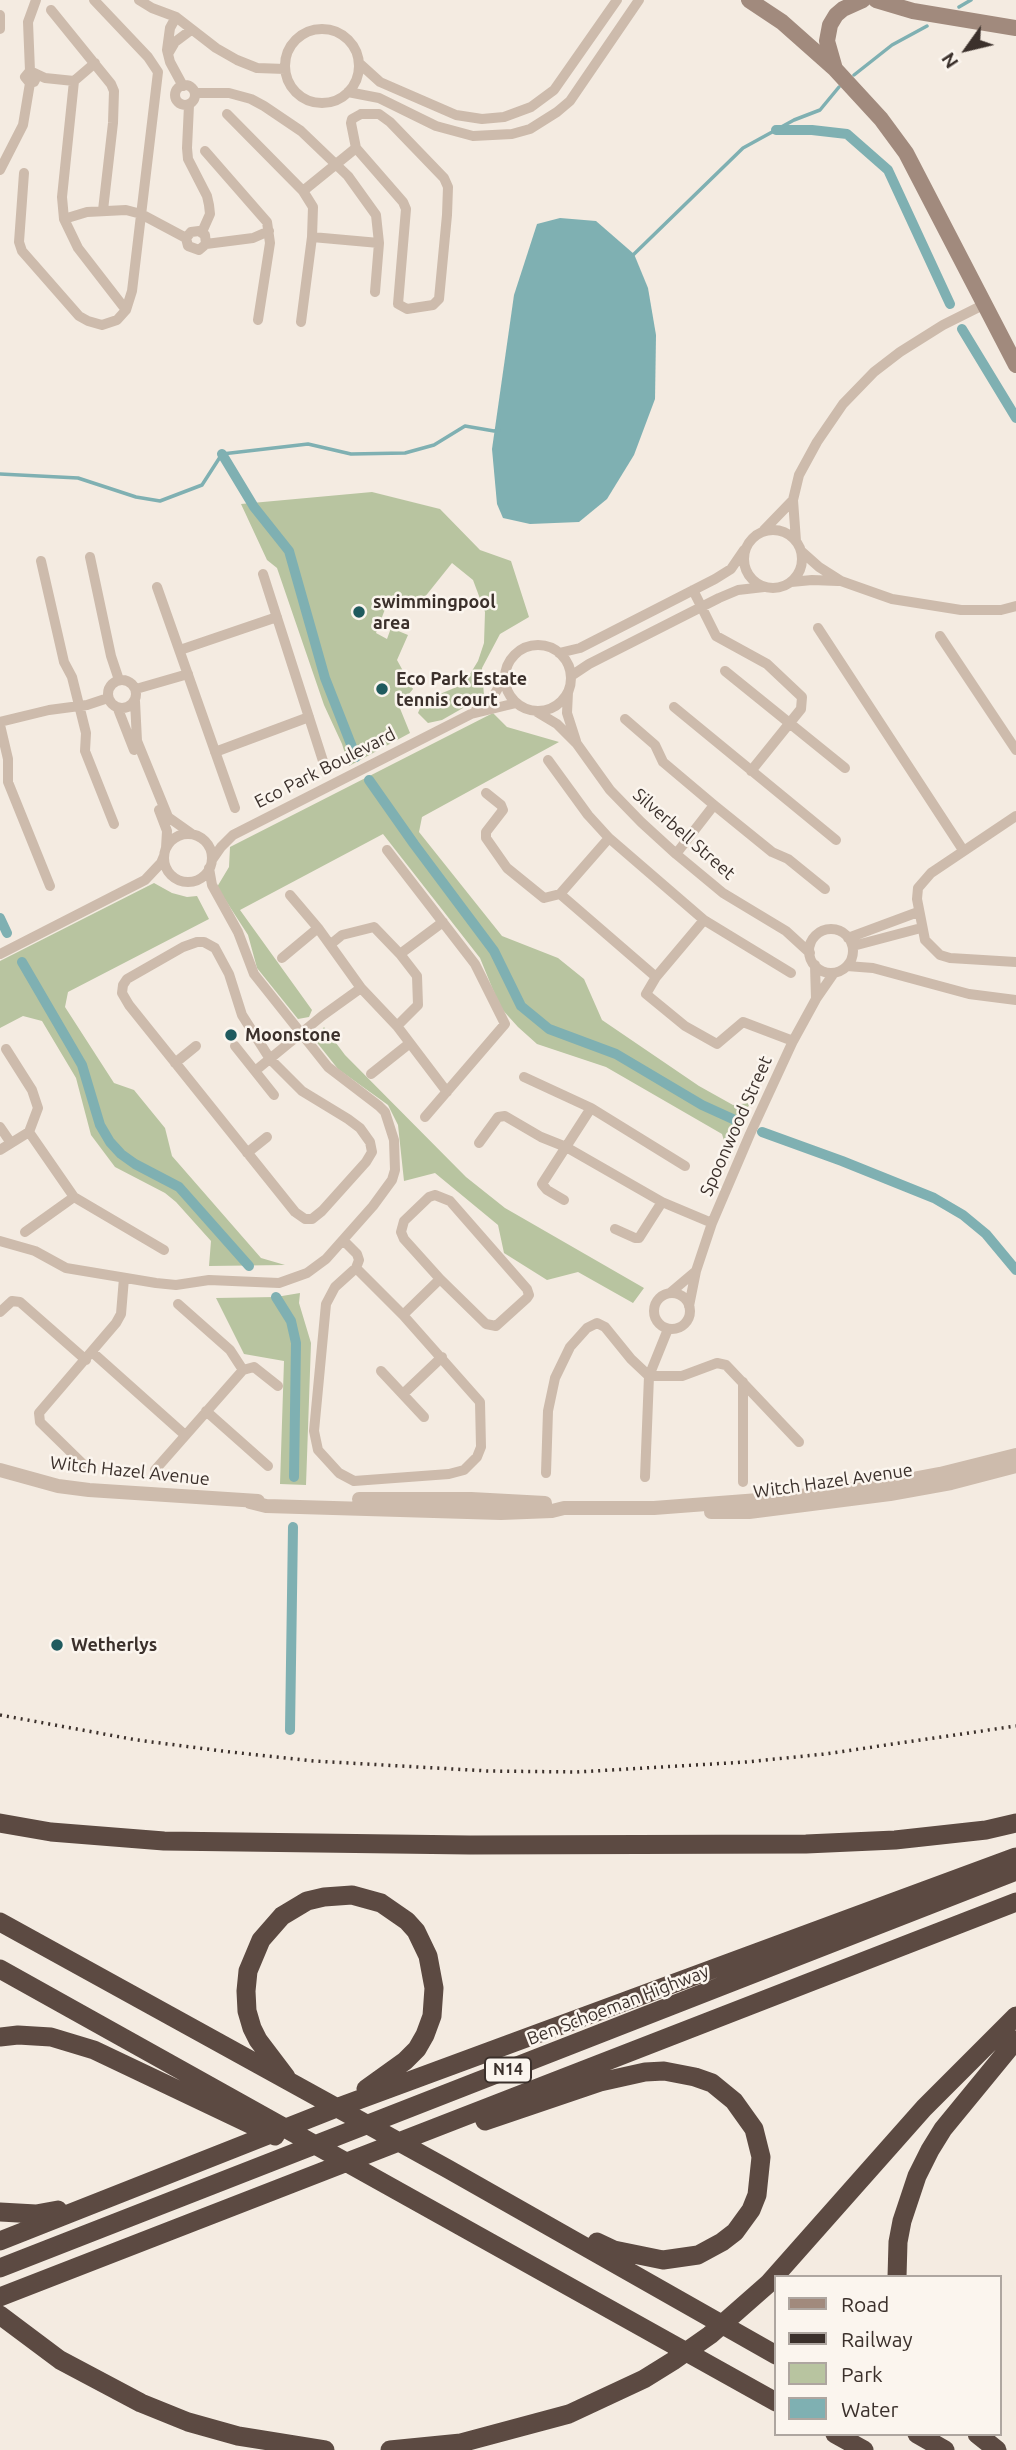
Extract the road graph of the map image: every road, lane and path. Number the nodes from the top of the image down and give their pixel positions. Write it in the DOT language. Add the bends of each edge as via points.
graph roads {
  1 [pos="36,0"];
  2 [pos="94,0"];
  3 [pos="139,0"];
  4 [pos="617,0"];
  5 [pos="639,0"];
  6 [pos="749,0"];
  7 [pos="863,0"];
  8 [pos="876,0"];
  9 [pos="51,10"];
  10 [pos="0,15"];
  11 [pos="176,17"];
  12 [pos="1016,28"];
  13 [pos="0,29"];
  14 [pos="191,30"];
  15 [pos="168,54"];
  16 [pos="95,63"];
  17 [pos="359,63"];
  18 [pos="285,69"];
  19 [pos="835,69"];
  20 [pos="32,77"];
  21 [pos="74,81"];
  22 [pos="183,86"];
  23 [pos="348,92"];
  24 [pos="195,93"];
  25 [pos="189,105"];
  26 [pos="227,114"];
  27 [pos="355,148"];
  28 [pos="205,151"];
  29 [pos="337,164"];
  30 [pos="0,170"];
  31 [pos="24,173"];
  32 [pos="303,191"];
  33 [pos="103,210"];
  34 [pos="141,214"];
  35 [pos="64,219"];
  36 [pos="269,230"];
  37 [pos="202,232"];
  38 [pos="312,237"];
  39 [pos="186,238"];
  40 [pos="379,243"];
  41 [pos="206,244"];
  42 [pos="375,292"];
  43 [pos="985,304"];
  44 [pos="127,310"];
  45 [pos="258,320"];
  46 [pos="301,322"];
  47 [pos="1016,365"];
  48 [pos="793,500"];
  49 [pos="764,530"];
  50 [pos="799,546"];
  51 [pos="744,551"];
  52 [pos="90,557"];
  53 [pos="41,561"];
  54 [pos="263,574"];
  55 [pos="841,581"];
  56 [pos="791,582"];
  57 [pos="157,587"];
  58 [pos="764,587"];
  59 [pos="693,590"];
  60 [pos="1016,606"];
  61 [pos="702,607"];
  62 [pos="277,617"];
  63 [pos="818,628"];
  64 [pos="940,636"];
  65 [pos="180,650"];
  66 [pos="559,653"];
  67 [pos="725,671"];
  68 [pos="188,674"];
  69 [pos="571,676"];
  70 [pos="505,677"];
  71 [pos="119,680"];
  72 [pos="569,692"];
  73 [pos="135,695"];
  74 [pos="108,698"];
  75 [pos="516,703"];
  76 [pos="78,706"];
  77 [pos="674,707"];
  78 [pos="118,709"];
  79 [pos="537,712"];
  80 [pos="471,714"];
  81 [pos="309,717"];
  82 [pos="625,719"];
  83 [pos="0,724"];
  84 [pos="789,724"];
  85 [pos="577,744"];
  86 [pos="1016,750"];
  87 [pos="215,752"];
  88 [pos="548,760"];
  89 [pos="323,761"];
  90 [pos="845,768"];
  91 [pos="751,771"];
  92 [pos="486,793"];
  93 [pos="714,805"];
  94 [pos="235,808"];
  95 [pos="1016,816"];
  96 [pos="114,824"];
  97 [pos="194,834"];
  98 [pos="233,835"];
  99 [pos="609,838"];
  100 [pos="836,840"];
  101 [pos="387,850"];
  102 [pos="963,850"];
  103 [pos="165,852"];
  104 [pos="676,853"];
  105 [pos="211,864"];
  106 [pos="176,878"];
  107 [pos="145,880"];
  108 [pos="192,881"];
  109 [pos="50,886"];
  110 [pos="825,890"];
  111 [pos="559,894"];
  112 [pos="290,895"];
  113 [pos="221,904"];
  114 [pos="918,912"];
  115 [pos="704,920"];
  116 [pos="443,922"];
  117 [pos="921,928"];
  118 [pos="318,929"];
  119 [pos="786,931"];
  120 [pos="818,934"];
  121 [pos="331,944"];
  122 [pos="851,945"];
  123 [pos="810,953"];
  124 [pos="0,954"];
  125 [pos="400,954"];
  126 [pos="282,958"];
  127 [pos="1016,962"];
  128 [pos="815,965"];
  129 [pos="847,966"];
  130 [pos="873,968"];
  131 [pos="791,973"];
  132 [pos="834,973"];
  133 [pos="656,977"];
  134 [pos="361,988"];
  135 [pos="816,999"];
  136 [pos="1016,1000"];
  137 [pos="397,1026"];
  138 [pos="300,1034"];
  139 [pos="793,1041"];
  140 [pos="410,1043"];
  141 [pos="196,1046"];
  142 [pos="235,1046"];
  143 [pos="6,1049"];
  144 [pos="270,1059"];
  145 [pos="175,1063"];
  146 [pos="255,1071"];
  147 [pos="371,1074"];
  148 [pos="524,1077"];
  149 [pos="447,1092"];
  150 [pos="274,1095"];
  151 [pos="591,1108"];
  152 [pos="425,1116"];
  153 [pos="0,1127"];
  154 [pos="29,1132"];
  155 [pos="267,1137"];
  156 [pos="11,1143"];
  157 [pos="479,1143"];
  158 [pos="566,1147"];
  159 [pos="0,1150"];
  160 [pos="247,1153"];
  161 [pos="685,1166"];
  162 [pos="74,1198"];
  163 [pos="564,1200"];
  164 [pos="662,1202"];
  165 [pos="712,1223"];
  166 [pos="615,1229"];
  167 [pos="25,1232"];
  168 [pos="342,1240"];
  169 [pos="0,1241"];
  170 [pos="164,1250"];
  171 [pos="356,1268"];
  172 [pos="696,1271"];
  173 [pos="124,1278"];
  174 [pos="440,1279"];
  175 [pos="670,1293"];
  176 [pos="178,1304"];
  177 [pos="689,1306"];
  178 [pos="0,1312"];
  179 [pos="403,1315"];
  180 [pos="668,1329"];
  181 [pos="89,1356"];
  182 [pos="442,1357"];
  183 [pos="243,1370"];
  184 [pos="381,1371"];
  185 [pos="649,1376"];
  186 [pos="743,1382"];
  187 [pos="278,1386"];
  188 [pos="402,1394"];
  189 [pos="206,1411"];
  190 [pos="424,1417"];
  191 [pos="185,1435"];
  192 [pos="799,1441"];
  193 [pos="1016,1455"];
  194 [pos="84,1465"];
  195 [pos="268,1466"];
  196 [pos="1016,1466"];
  197 [pos="3,1470"];
  198 [pos="155,1470"];
  199 [pos="546,1473"];
  200 [pos="645,1477"];
  201 [pos="743,1482"];
  202 [pos="654,1508"];
  203 [pos="0,1823"];
  204 [pos="1016,1823"];
  205 [pos="1016,1857"];
  206 [pos="1016,1871"];
  207 [pos="1016,1902"];
  208 [pos="0,1922"];
  209 [pos="0,1969"];
  210 [pos="1016,2015"];
  211 [pos="0,2037"];
  212 [pos="1016,2040"];
  213 [pos="294,2085"];
  214 [pos="339,2106"];
  215 [pos="315,2175"];
  216 [pos="377,2180"];
  217 [pos="141,2183"];
  218 [pos="485,2189"];
  219 [pos="0,2212"];
  220 [pos="0,2241"];
  221 [pos="0,2268"];
  222 [pos="776,2275"];
  223 [pos="897,2275"];
  224 [pos="774,2277"];
  225 [pos="0,2297"];
  226 [pos="0,2315"];
  227 [pos="774,2354"];
  228 [pos="774,2401"];
  229 [pos="839,2436"];
  230 [pos="920,2436"];
  231 [pos="979,2436"];
  232 [pos="324,2450"];
  233 [pos="390,2450"];
  234 [pos="864,2450"];
  235 [pos="944,2450"];
  236 [pos="996,2450"];
  1 -- 20 [label="street" via="28,22"];
  2 -- 34 [label="street" via="158,72"];
  3 -- 11 [label="street"];
  4 -- 17 [label="street" via="554,90 543,101 504,117 456,115 380,82"];
  5 -- 23 [label="street" via="570,101 530,128 512,134 473,136 436,126 379,98"];
  6 -- 19 [label="main road"];
  7 -- 19 [label="main road" via="836,15 830,25 827,41"];
  8 -- 12 [label="main road" via="913,12"];
  9 -- 16 [label="street"];
  10 -- 13 [label="street"];
  11 -- 14 [label="street"];
  11 -- 15 [label="street" via="167,37"];
  14 -- 15 [label="street"];
  14 -- 18 [label="street" via="257,68"];
  15 -- 22 [label="street"];
  16 -- 21 [label="street"];
  16 -- 33 [label="street" via="111,84 115,99"];
  17 -- 18 [label="street" via="341,34 319,29 298,38 286,57"];
  17 -- 23 [label="street"];
  18 -- 23 [label="street" via="294,91 315,103 339,99"];
  19 -- 43 [label="main road" via="881,118 906,153"];
  20 -- 21 [label="street"];
  20 -- 30 [label="street" via="23,125"];
  21 -- 35 [label="street" via="62,197"];
  22 -- 24 [label="street"];
  22 -- 25 [label="street" via="176,98"];
  24 -- 25 [label="street"];
  24 -- 29 [label="street" via="229,93 251,99 288,120"];
  25 -- 37 [label="street" via="188,159 207,196 210,214"];
  26 -- 32 [label="street"];
  27 -- 27 [label="street" via="352,119 379,114 444,178 447,215 435,304 407,309 398,304 406,209"];
  27 -- 29 [label="street"];
  28 -- 36 [label="street" via="263,216"];
  29 -- 32 [label="street"];
  29 -- 40 [label="street" via="373,208"];
  31 -- 44 [label="street" via="19,242 26,256 88,321 110,324"];
  32 -- 38 [label="street" via="313,207"];
  33 -- 34 [label="street"];
  33 -- 35 [label="street"];
  34 -- 39 [label="street"];
  34 -- 44 [label="street"];
  35 -- 44 [label="street" via="78,248"];
  36 -- 41 [label="street" via="253,239"];
  36 -- 45 [label="street"];
  37 -- 39 [label="street" via="195,230"];
  37 -- 41 [label="street"];
  38 -- 40 [label="street"];
  38 -- 46 [label="street"];
  39 -- 41 [label="street" via="195,251"];
  40 -- 42 [label="street"];
  43 -- 47 [label="main road"];
  43 -- 48 [label="street" via="943,325 874,372 843,404 817,442"];
  48 -- 49 [label="street"];
  48 -- 50 [label="street"];
  49 -- 50 [label="street" via="782,531"];
  49 -- 51 [label="street"];
  50 -- 55 [label="street"];
  50 -- 56 [label="street" via="801,568"];
  51 -- 58 [label="street" via="747,573"];
  51 -- 59 [label="street" via="731,569"];
  52 -- 71 [label="street"];
  53 -- 76 [label="street"];
  54 -- 62 [label="street"];
  55 -- 56 [label="street"];
  55 -- 60 [label="street" via="926,606 1001,610"];
  56 -- 58 [label="street" via="773,589"];
  57 -- 65 [label="street"];
  58 -- 61 [label="street" via="738,590"];
  59 -- 61 [label="street"];
  59 -- 66 [label="street" via="580,648"];
  61 -- 69 [label="street"];
  61 -- 84 [label="street" via="716,636 767,664 802,697 802,709"];
  62 -- 65 [label="street"];
  62 -- 81 [label="street"];
  63 -- 102 [label="street"];
  64 -- 86 [label="street"];
  65 -- 68 [label="street"];
  66 -- 69 [label="street"];
  66 -- 70 [label="street" via="529,646 512,657"];
  67 -- 84 [label="street"];
  68 -- 73 [label="street"];
  68 -- 87 [label="street"];
  69 -- 72 [label="street"];
  70 -- 75 [label="street"];
  70 -- 80 [label="street, Eco Park Boulevard" via="494,695"];
  71 -- 73 [label="street" via="129,682"];
  71 -- 74 [label="street" via="110,685"];
  72 -- 79 [label="street" via="556,706"];
  72 -- 85 [label="street, Silverbell Street" via="567,713"];
  73 -- 78 [label="street" via="127,708"];
  73 -- 97 [label="street" via="137,741 168,817"];
  74 -- 76 [label="street"];
  74 -- 78 [label="street"];
  75 -- 79 [label="street"];
  75 -- 80 [label="street, Eco Park Boulevard"];
  76 -- 83 [label="street"];
  76 -- 96 [label="street" via="86,733 86,755"];
  77 -- 91 [label="street"];
  78 -- 103 [label="street" via="167,831"];
  79 -- 85 [label="street, Silverbell Street"];
  80 -- 98 [label="street, Eco Park Boulevard"];
  81 -- 87 [label="street"];
  81 -- 89 [label="street"];
  82 -- 93 [label="street" via="655,745 663,762"];
  83 -- 109 [label="street" via="8,782"];
  84 -- 90 [label="street"];
  84 -- 91 [label="street"];
  85 -- 104 [label="street, Silverbell Street" via="610,790"];
  87 -- 94 [label="street"];
  88 -- 99 [label="street"];
  91 -- 100 [label="street"];
  92 -- 111 [label="street" via="503,810 485,835 507,868 541,897"];
  93 -- 104 [label="street"];
  93 -- 110 [label="street"];
  95 -- 102 [label="street"];
  97 -- 98 [label="street, Eco Park Boulevard"];
  97 -- 103 [label="street" via="177,836"];
  97 -- 105 [label="street" via="208,845"];
  98 -- 105 [label="street, Eco Park Boulevard" via="220,846"];
  99 -- 111 [label="street"];
  99 -- 115 [label="street"];
  101 -- 116 [label="street"];
  102 -- 114 [label="street" via="922,882"];
  103 -- 106 [label="street" via="169,872"];
  103 -- 107 [label="street"];
  104 -- 119 [label="street, Silverbell Street" via="723,892"];
  105 -- 108 [label="street" via="205,875"];
  105 -- 113 [label="street" via="212,885"];
  106 -- 107 [label="street"];
  106 -- 108 [label="street"];
  107 -- 124 [label="street"];
  108 -- 113 [label="street"];
  111 -- 133 [label="street"];
  112 -- 118 [label="street"];
  113 -- 138 [label="street" via="254,974"];
  114 -- 117 [label="street"];
  114 -- 122 [label="street"];
  115 -- 131 [label="street"];
  115 -- 133 [label="street"];
  116 -- 125 [label="street"];
  116 -- 149 [label="street" via="475,964 505,1024"];
  117 -- 122 [label="street"];
  117 -- 127 [label="street" via="925,940 950,958"];
  118 -- 121 [label="street"];
  118 -- 126 [label="street"];
  119 -- 120 [label="street, Silverbell Street"];
  119 -- 123 [label="street, Silverbell Street"];
  120 -- 122 [label="street" via="835,930"];
  120 -- 123 [label="street"];
  121 -- 125 [label="street" via="343,935 374,927"];
  121 -- 134 [label="street"];
  122 -- 129 [label="street"];
  122 -- 130 [label="street"];
  123 -- 128 [label="street"];
  125 -- 137 [label="street" via="417,976 418,1005"];
  128 -- 132 [label="street"];
  128 -- 135 [label="street"];
  129 -- 130 [label="street"];
  129 -- 132 [label="street"];
  130 -- 136 [label="street" via="969,994"];
  132 -- 135 [label="street, Spoonwood Street"];
  133 -- 139 [label="street" via="646,994 685,1026 717,1044 743,1023"];
  134 -- 137 [label="street"];
  134 -- 138 [label="street"];
  135 -- 139 [label="street, Spoonwood Street"];
  137 -- 140 [label="street"];
  138 -- 144 [label="street"];
  138 -- 168 [label="street" via="334,1074 379,1106 391,1128 396,1162 392,1180"];
  139 -- 165 [label="street, Spoonwood Street"];
  140 -- 147 [label="street"];
  140 -- 149 [label="street"];
  141 -- 145 [label="street"];
  142 -- 146 [label="street"];
  143 -- 154 [label="street" via="37,1100"];
  144 -- 145 [label="street" via="242,1015 222,960 215,948 204,942 183,947 122,985 124,998"];
  144 -- 146 [label="street"];
  144 -- 160 [label="street" via="302,1091 360,1128 372,1152 355,1177 309,1220 295,1212"];
  145 -- 160 [label="street"];
  146 -- 150 [label="street"];
  148 -- 151 [label="street"];
  149 -- 152 [label="street"];
  151 -- 158 [label="street"];
  151 -- 161 [label="street"];
  153 -- 156 [label="street"];
  154 -- 156 [label="street"];
  154 -- 162 [label="street"];
  155 -- 160 [label="street"];
  156 -- 159 [label="street"];
  157 -- 158 [label="street" via="502,1115"];
  158 -- 163 [label="street" via="542,1184"];
  158 -- 164 [label="street"];
  162 -- 167 [label="street"];
  162 -- 170 [label="street"];
  164 -- 165 [label="street"];
  164 -- 166 [label="street" via="639,1238"];
  165 -- 172 [label="street, Spoonwood Street"];
  168 -- 171 [label="street" via="358,1254"];
  168 -- 173 [label="street" via="316,1268 279,1283 209,1280 170,1285"];
  169 -- 173 [label="street" via="35,1251 66,1268"];
  171 -- 179 [label="street"];
  171 -- 182 [label="street" via="335,1287 326,1304 314,1430 318,1450 339,1473 354,1480 385,1479 449,1474 471,1463 481,1447 482,1408"];
  172 -- 175 [label="street"];
  172 -- 177 [label="street, Spoonwood Street"];
  173 -- 181 [label="street" via="119,1318"];
  174 -- 174 [label="street" via="401,1232 409,1215 435,1195 450,1201 523,1282 529,1295 500,1324 490,1326"];
  174 -- 179 [label="street"];
  175 -- 177 [label="street" via="684,1298"];
  175 -- 180 [label="street" via="659,1298 654,1311 659,1324"];
  176 -- 183 [label="street" via="230,1350"];
  177 -- 180 [label="street" via="683,1326"];
  178 -- 181 [label="street" via="12,1301 20,1302"];
  179 -- 182 [label="street"];
  180 -- 185 [label="street"];
  181 -- 191 [label="street"];
  181 -- 194 [label="street" via="38,1416"];
  182 -- 188 [label="street"];
  183 -- 187 [label="street" via="254,1367"];
  183 -- 189 [label="street"];
  184 -- 188 [label="street"];
  185 -- 186 [label="street" via="682,1376 722,1364"];
  185 -- 199 [label="street" via="601,1324 587,1328 565,1355 550,1394"];
  185 -- 200 [label="street"];
  186 -- 192 [label="street"];
  186 -- 201 [label="street"];
  188 -- 190 [label="street"];
  189 -- 191 [label="street"];
  189 -- 195 [label="street"];
  191 -- 198 [label="street"];
  193 -- 202 [label="street, Witch Hazel Avenue" via="876,1486 785,1499"];
  196 -- 202 [label="street, Witch Hazel Avenue" via="939,1485 796,1507 749,1512"];
  197 -- 202 [label="street, Witch Hazel Avenue" via="58,1486 250,1502 471,1499"];
  203 -- 204 [label="highway" via="164,1841 577,1845 895,1840"];
  205 -- 214 [label="highway"];
  206 -- 221 [label="highway, Ben Schoeman Highway / N14"];
  207 -- 215 [label="highway, N14"];
  208 -- 213 [label="highway"];
  209 -- 216 [label="highway"];
  210 -- 222 [label="highway" via="924,2108"];
  211 -- 216 [label="highway" via="35,2035 71,2042"];
  212 -- 223 [label="highway" via="930,2150 906,2206"];
  213 -- 214 [label="highway" via="258,2040 247,2011 248,1971 254,1953 271,1926 307,1901 352,1895 381,1903 407,1921 424,1945 432,1970 432,2016 425,2035 405,2061"];
  213 -- 218 [label="highway"];
  214 -- 217 [label="highway"];
  215 -- 218 [label="highway" via="589,2085 664,2071 712,2083 724,2091 746,2115 761,2157 757,2195 743,2222 722,2242 682,2258 663,2260 614,2250"];
  215 -- 225 [label="highway, N14"];
  216 -- 228 [label="highway"];
  217 -- 219 [label="highway" via="59,2210"];
  217 -- 220 [label="highway"];
  218 -- 227 [label="highway"];
  224 -- 233 [label="highway" via="682,2354 644,2379 569,2414 461,2443"];
  226 -- 232 [label="highway" via="92,2379 141,2403 238,2436"];
  229 -- 234 [label="highway"];
  230 -- 235 [label="highway"];
  231 -- 236 [label="highway"];
}
